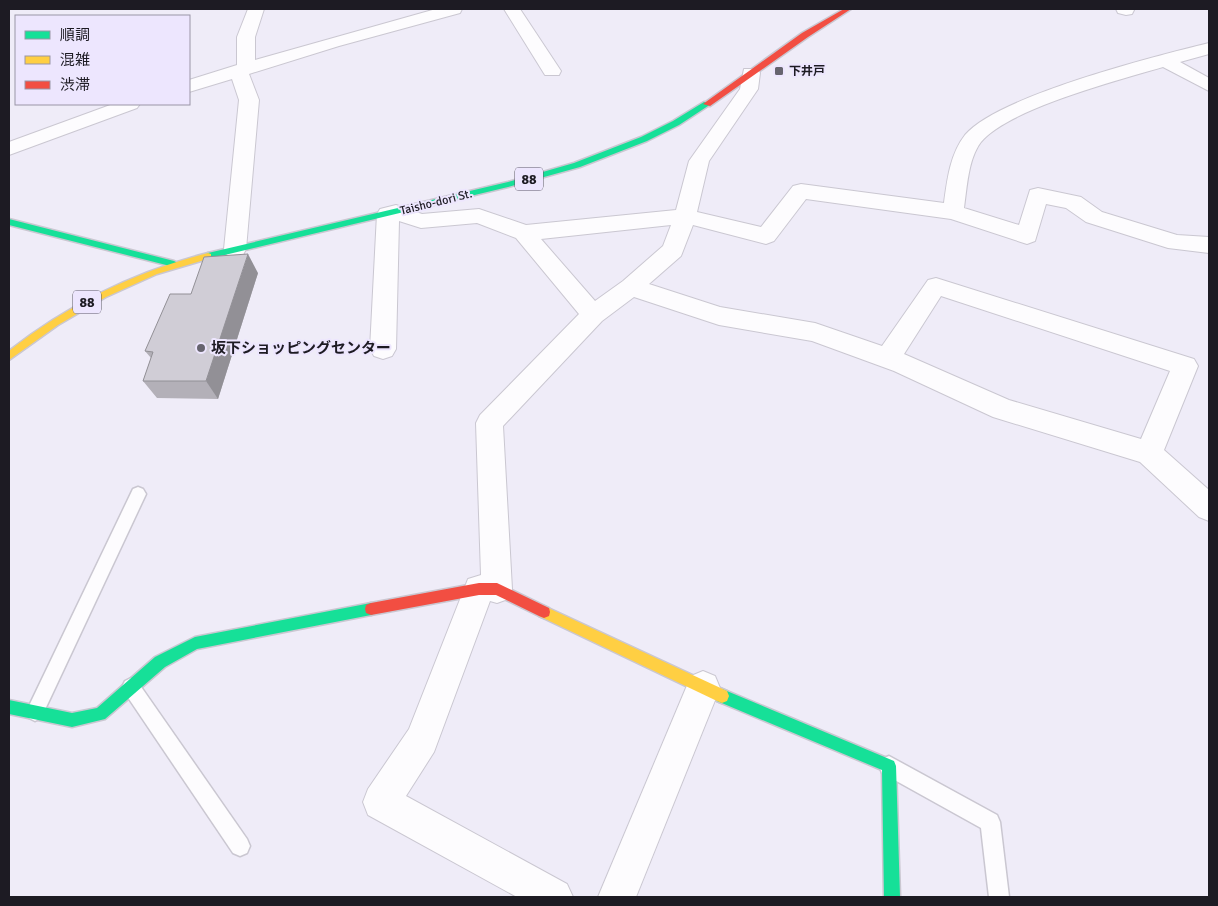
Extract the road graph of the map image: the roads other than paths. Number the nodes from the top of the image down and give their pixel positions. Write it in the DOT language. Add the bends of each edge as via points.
graph roads {
  1 [pos="256,9"];
  2 [pos="454,9"];
  3 [pos="512,9"];
  4 [pos="848,9"];
  5 [pos="1209,48"];
  6 [pos="1165,61"];
  7 [pos="242,70"];
  8 [pos="552,71"];
  9 [pos="752,73"];
  10 [pos="1209,85"];
  11 [pos="190,86"];
  12 [pos="127,105"];
  13 [pos="9,149"];
  14 [pos="953,212"];
  15 [pos="392,213"];
  16 [pos="685,216"];
  17 [pos="9,222"];
  18 [pos="524,233"];
  19 [pos="1209,244"];
  20 [pos="235,249"];
  21 [pos="174,264"];
  22 [pos="632,287"];
  23 [pos="593,315"];
  24 [pos="384,350"];
  25 [pos="9,356"];
  26 [pos="888,358"];
  27 [pos="1149,453"];
  28 [pos="138,494"];
  29 [pos="1209,508"];
  30 [pos="488,589"];
  31 [pos="131,687"];
  32 [pos="703,688"];
  33 [pos="9,707"];
  34 [pos="35,712"];
  35 [pos="889,766"];
  36 [pos="240,846"];
  37 [pos="554,897"];
  38 [pos="617,897"];
  39 [pos="892,897"];
  40 [pos="999,897"];
  1 -- 7 [label="street" via="246,38"];
  2 -- 7 [label="street"];
  3 -- 8 [label="street"];
  4 -- 9 [label="main road, Taisho-dori St. / 88"];
  5 -- 6 [label="street"];
  6 -- 10 [label="street"];
  6 -- 14 [label="street" via="1046,97 991,124 973,138 961,167"];
  7 -- 11 [label="street"];
  7 -- 20 [label="street" via="249,100"];
  9 -- 15 [label="main road, Taisho-dori St. / 88" via="677,124 623,149 542,176"];
  9 -- 16 [label="street" via="749,89 699,161"];
  12 -- 13 [label="street"];
  14 -- 16 [label="street" via="801,191 766,236"];
  14 -- 19 [label="street" via="1027,236 1038,195 1073,202 1094,217 1176,243"];
  15 -- 18 [label="street" via="421,221 479,216"];
  15 -- 20 [label="main road, Taisho-dori St. / 88"];
  15 -- 24 [label="street"];
  16 -- 18 [label="street"];
  16 -- 22 [label="street" via="673,250"];
  17 -- 21 [label="main road"];
  18 -- 23 [label="street"];
  20 -- 21 [label="main road, Taisho-dori St. / 88"];
  21 -- 25 [label="main road, Taisho-dori St. / 88" via="142,275 68,312"];
  22 -- 23 [label="street"];
  22 -- 26 [label="street" via="719,316 815,332"];
  23 -- 30 [label="street" via="489,423"];
  26 -- 27 [label="street" via="1002,409"];
  26 -- 27 [label="street" via="936,286 1186,366"];
  27 -- 29 [label="street"];
  28 -- 34 [label="lane"];
  30 -- 31 [label="main road" via="195,643 160,662"];
  30 -- 32 [label="main road"];
  30 -- 37 [label="street" via="422,740 381,802"];
  31 -- 34 [label="main road" via="100,714 72,720"];
  31 -- 36 [label="lane"];
  32 -- 35 [label="main road"];
  32 -- 38 [label="street"];
  33 -- 34 [label="main road"];
  35 -- 39 [label="main road"];
  35 -- 40 [label="lane" via="990,822"];
}
